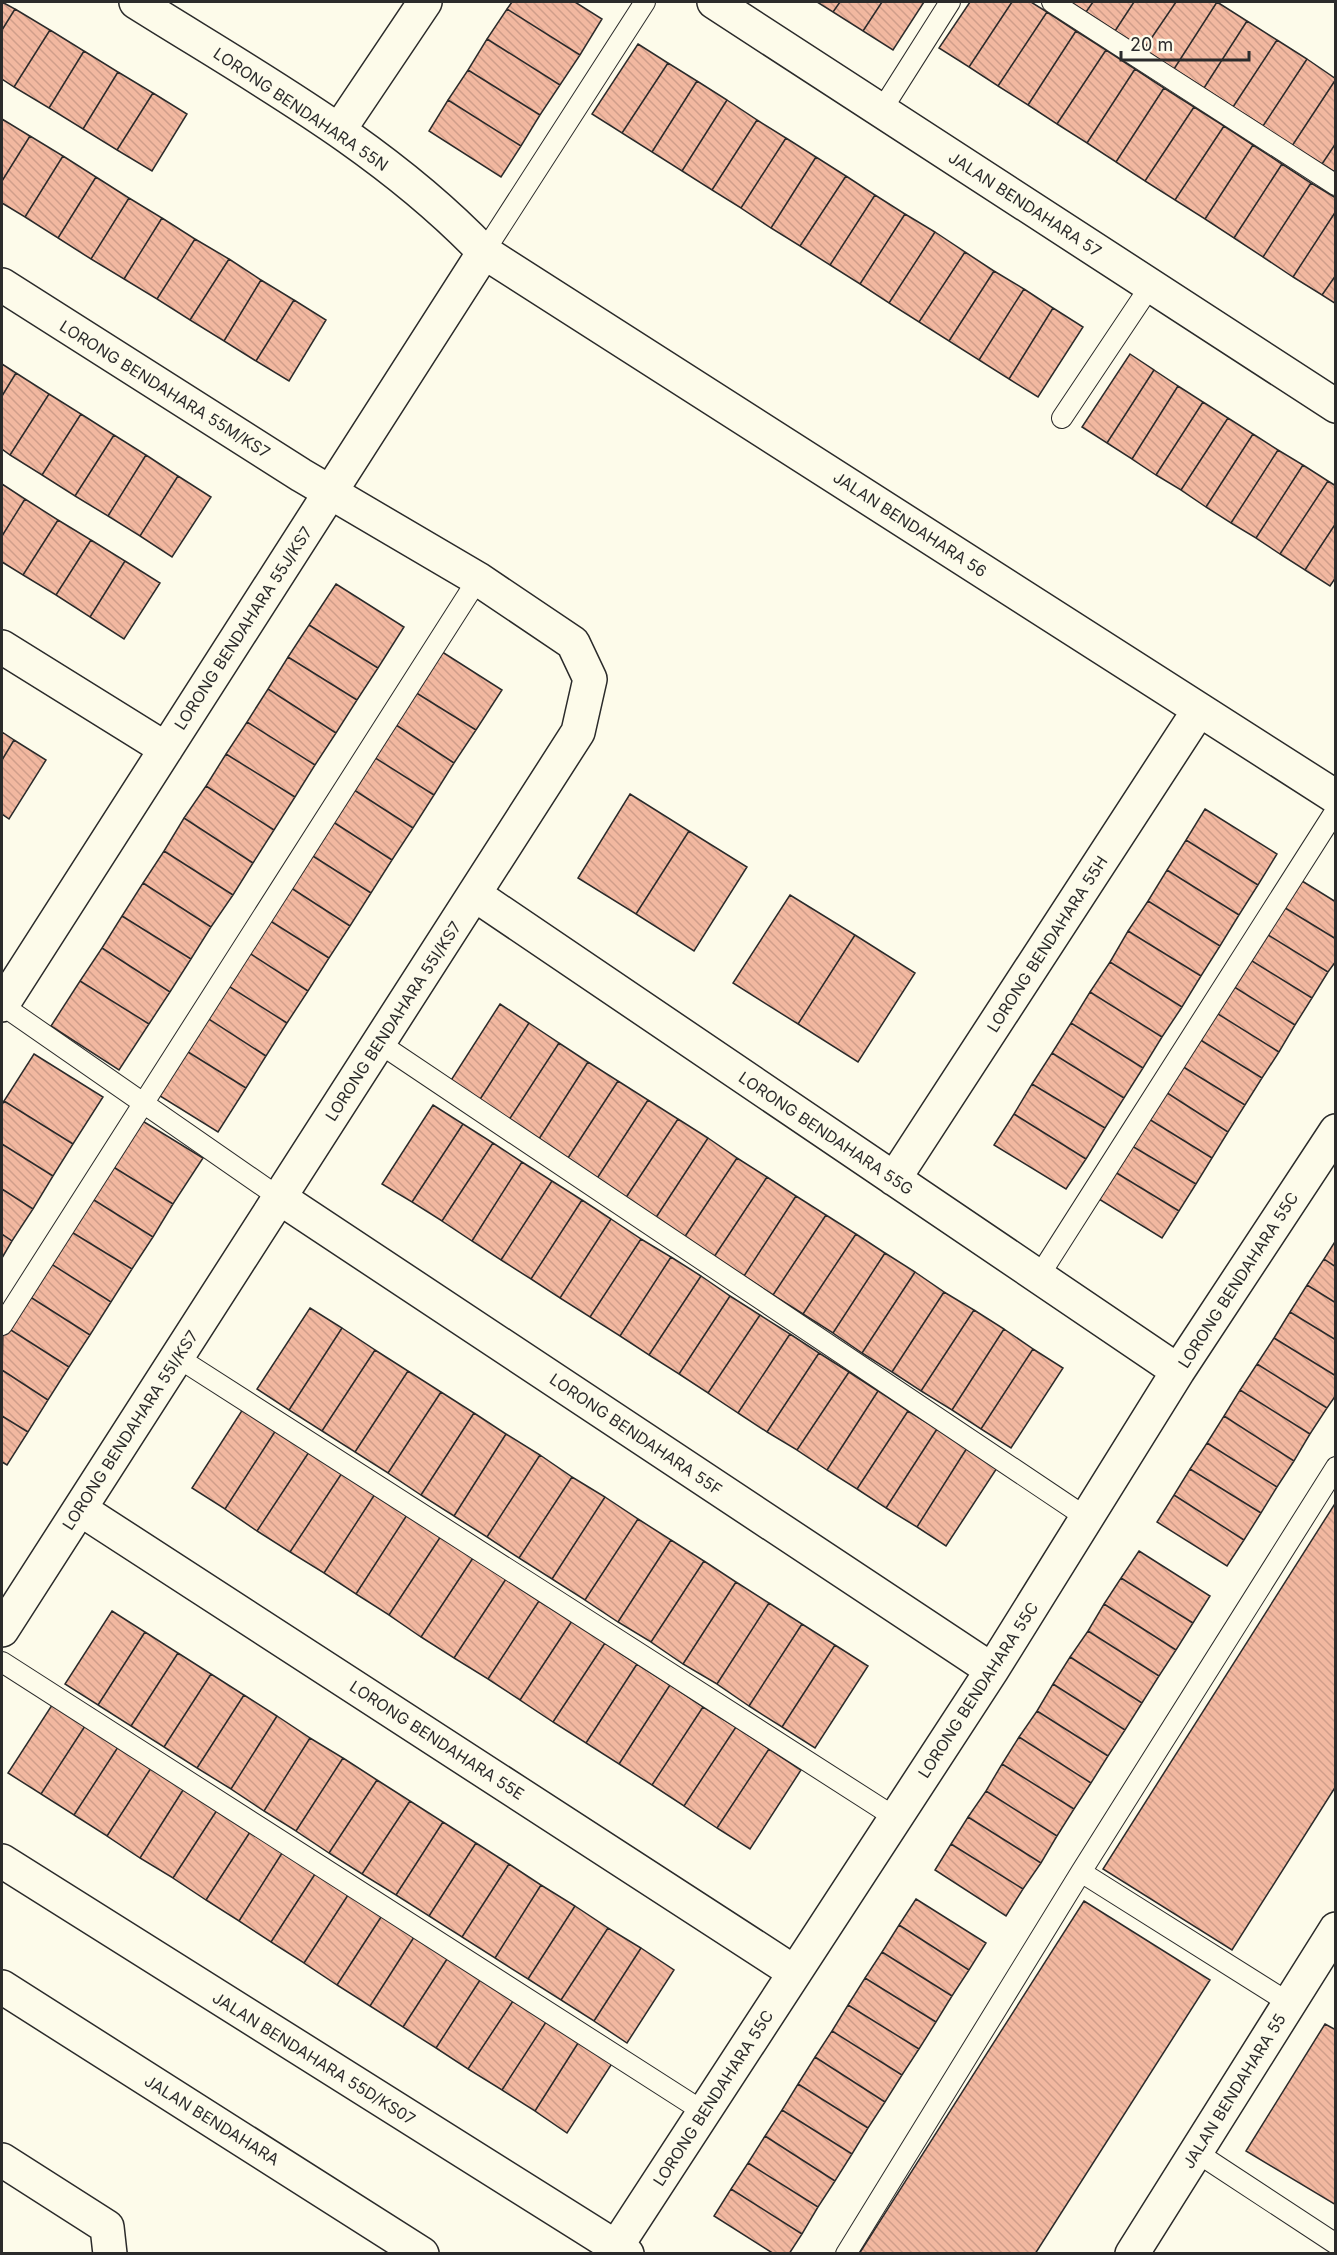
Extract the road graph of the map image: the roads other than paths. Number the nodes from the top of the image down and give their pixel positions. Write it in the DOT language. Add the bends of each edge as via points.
graph roads {
  1 [pos="136,2"];
  2 [pos="425,2"];
  3 [pos="645,2"];
  4 [pos="714,2"];
  5 [pos="950,2"];
  6 [pos="1052,2"];
  7 [pos="881,111"];
  8 [pos="339,130"];
  9 [pos="1335,185"];
  10 [pos="484,252"];
  11 [pos="2,285"];
  12 [pos="1151,285"];
  13 [pos="1335,406"];
  14 [pos="1062,418"];
  15 [pos="330,493"];
  16 [pos="478,579"];
  17 [pos="2,647"];
  18 [pos="1200,710"];
  19 [pos="166,749"];
  20 [pos="1335,797"];
  21 [pos="1335,810"];
  22 [pos="474,894"];
  23 [pos="2,1005"];
  24 [pos="379,1043"];
  25 [pos="143,1103"];
  26 [pos="1335,1131"];
  27 [pos="894,1179"];
  28 [pos="280,1198"];
  29 [pos="1038,1276"];
  30 [pos="2,1325"];
  31 [pos="177,1357"];
  32 [pos="1178,1371"];
  33 [pos="1335,1467"];
  34 [pos="80,1509"];
  35 [pos="1087,1518"];
  36 [pos="5,1616"];
  37 [pos="2,1662"];
  38 [pos="992,1670"];
  39 [pos="896,1818"];
  40 [pos="2,1862"];
  41 [pos="1080,1872"];
  42 [pos="1334,1934"];
  43 [pos="795,1972"];
  44 [pos="2,1987"];
  45 [pos="1289,2003"];
  46 [pos="704,2112"];
  47 [pos="1196,2152"];
  48 [pos="2,2160"];
  49 [pos="1335,2244"];
  50 [pos="621,2250"];
  51 [pos="110,2253"];
  52 [pos="422,2253"];
  53 [pos="846,2253"];
  54 [pos="1132,2253"];
  1 -- 8 [label="street, LORONG BENDAHARA 55N"];
  2 -- 8 [label="street"];
  3 -- 10 [label="lane"];
  4 -- 7 [label="street, JALAN BENDAHARA 57"];
  5 -- 7 [label="lane"];
  6 -- 9 [label="lane"];
  7 -- 12 [label="street, JALAN BENDAHARA 57"];
  8 -- 10 [label="street, LORONG BENDAHARA 55N" via="402,176"];
  10 -- 15 [label="street, LORONG BENDAHARA 55J/KS7"];
  10 -- 18 [label="street, JALAN BENDAHARA 56"];
  11 -- 15 [label="street, LORONG BENDAHARA 55M/KS7"];
  12 -- 13 [label="street, JALAN BENDAHARA 57"];
  12 -- 14 [label="lane"];
  15 -- 16 [label="street, LORONG BENDAHARA 55I/KS7"];
  15 -- 19 [label="street, LORONG BENDAHARA 55J/KS7"];
  16 -- 22 [label="street, LORONG BENDAHARA 55I/KS7" via="573,643 590,679 578,732"];
  16 -- 25 [label="lane"];
  17 -- 19 [label="street"];
  18 -- 20 [label="street, JALAN BENDAHARA 56"];
  18 -- 27 [label="street, LORONG BENDAHARA 55H"];
  19 -- 23 [label="street, LORONG BENDAHARA 55J/KS7"];
  21 -- 29 [label="lane"];
  22 -- 24 [label="street, LORONG BENDAHARA 55I/KS7"];
  22 -- 27 [label="street, LORONG BENDAHARA 55G"];
  23 -- 25 [label="lane"];
  24 -- 28 [label="street, LORONG BENDAHARA 55I/KS7"];
  24 -- 35 [label="lane"];
  25 -- 28 [label="lane"];
  25 -- 30 [label="lane"];
  26 -- 32 [label="street, LORONG BENDAHARA 55C"];
  27 -- 29 [label="street, LORONG BENDAHARA 55G"];
  28 -- 31 [label="street, LORONG BENDAHARA 55I/KS7"];
  28 -- 38 [label="street, LORONG BENDAHARA 55F"];
  29 -- 32 [label="street, LORONG BENDAHARA 55G"];
  31 -- 34 [label="street, LORONG BENDAHARA 55I/KS7"];
  31 -- 39 [label="lane"];
  32 -- 35 [label="street, LORONG BENDAHARA 55C"];
  33 -- 41 [label="lane"];
  34 -- 36 [label="street, LORONG BENDAHARA 55I/KS7"];
  34 -- 43 [label="street, LORONG BENDAHARA 55E"];
  35 -- 38 [label="street, LORONG BENDAHARA 55C"];
  37 -- 46 [label="lane"];
  38 -- 39 [label="street, LORONG BENDAHARA 55C"];
  39 -- 43 [label="street, LORONG BENDAHARA 55C"];
  40 -- 50 [label="street, JALAN BENDAHARA 55D/KS07"];
  41 -- 45 [label="lane"];
  41 -- 53 [label="lane"];
  42 -- 45 [label="street, JALAN BENDAHARA 55"];
  43 -- 46 [label="street, LORONG BENDAHARA 55C"];
  44 -- 52 [label="street, JALAN BENDAHARA"];
  45 -- 47 [label="street, JALAN BENDAHARA 55"];
  46 -- 50 [label="street, LORONG BENDAHARA 55C"];
  47 -- 49 [label="lane"];
  47 -- 54 [label="street, JALAN BENDAHARA 55"];
  48 -- 51 [label="street" via="107,2227"];
}
